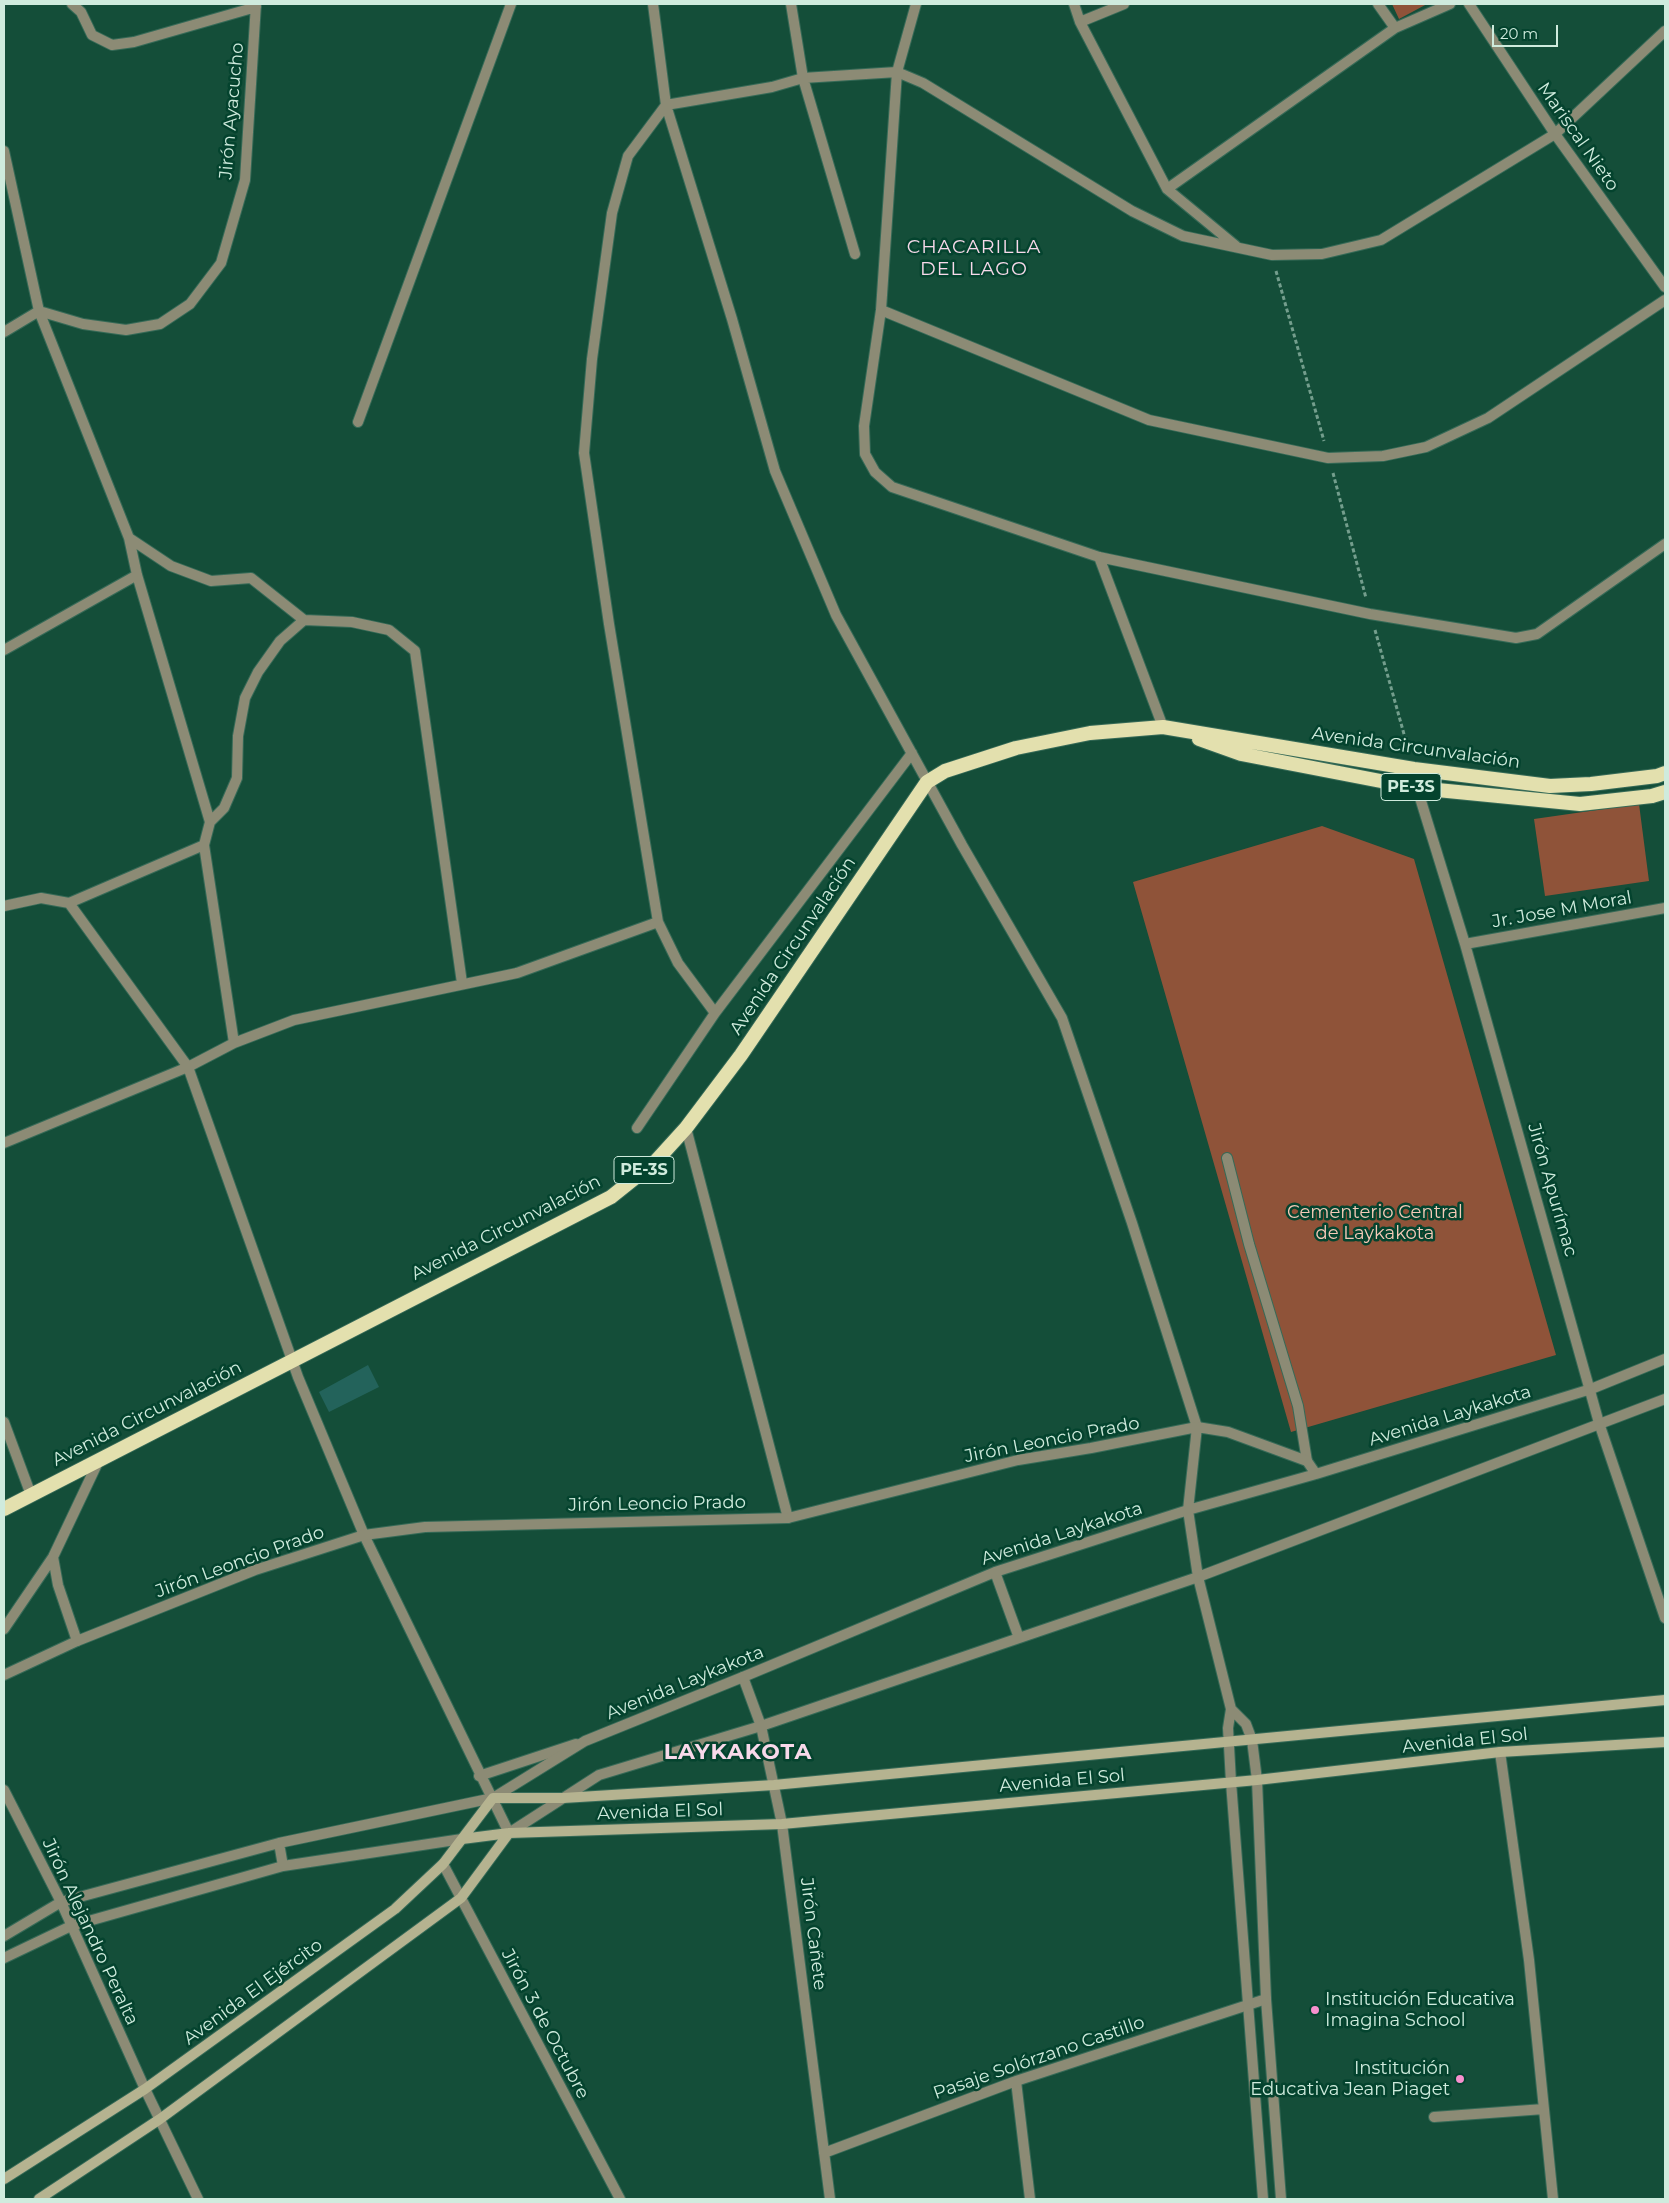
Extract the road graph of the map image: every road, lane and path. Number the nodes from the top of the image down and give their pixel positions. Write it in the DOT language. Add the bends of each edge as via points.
graph roads {
  1 [pos="72,4"];
  2 [pos="511,4"];
  3 [pos="653,4"];
  4 [pos="791,4"];
  5 [pos="916,4"];
  6 [pos="1074,4"];
  7 [pos="1124,4"];
  8 [pos="1378,4"];
  9 [pos="1450,4"];
  10 [pos="1469,4"];
  11 [pos="256,5"];
  12 [pos="1080,22"];
  13 [pos="1395,28"];
  14 [pos="1665,31"];
  15 [pos="897,72"];
  16 [pos="803,78"];
  17 [pos="666,105"];
  18 [pos="1555,134"];
  19 [pos="4,151"];
  20 [pos="1167,189"];
  21 [pos="1238,249"];
  22 [pos="855,254"];
  23 [pos="1272,255"];
  24 [pos="1665,287"];
  25 [pos="1665,300"];
  26 [pos="881,310"];
  27 [pos="39,311"];
  28 [pos="4,332"];
  29 [pos="358,422"];
  30 [pos="1328,458"];
  31 [pos="129,538"];
  32 [pos="1665,544"];
  33 [pos="1099,557"];
  34 [pos="137,575"];
  35 [pos="1370,614"];
  36 [pos="304,620"];
  37 [pos="4,650"];
  38 [pos="1163,726"];
  39 [pos="912,753"];
  40 [pos="1414,769"];
  41 [pos="1665,773"];
  42 [pos="926,782"];
  43 [pos="1418,788"];
  44 [pos="1665,792"];
  45 [pos="210,822"];
  46 [pos="204,845"];
  47 [pos="69,903"];
  48 [pos="4,906"];
  49 [pos="1665,908"];
  50 [pos="658,922"];
  51 [pos="1465,944"];
  52 [pos="462,983"];
  53 [pos="715,1013"];
  54 [pos="234,1043"];
  55 [pos="188,1068"];
  56 [pos="637,1128"];
  57 [pos="686,1128"];
  58 [pos="4,1143"];
  59 [pos="1227,1158"];
  60 [pos="1665,1359"];
  61 [pos="292,1360"];
  62 [pos="1591,1389"];
  63 [pos="1665,1399"];
  64 [pos="4,1422"];
  65 [pos="1599,1423"];
  66 [pos="1197,1427"];
  67 [pos="99,1460"];
  68 [pos="1307,1461"];
  69 [pos="1316,1474"];
  70 [pos="32,1495"];
  71 [pos="4,1509"];
  72 [pos="1188,1510"];
  73 [pos="788,1518"];
  74 [pos="364,1536"];
  75 [pos="53,1558"];
  76 [pos="995,1572"];
  77 [pos="1198,1577"];
  78 [pos="1665,1618"];
  79 [pos="4,1629"];
  80 [pos="1018,1638"];
  81 [pos="77,1641"];
  82 [pos="4,1676"];
  83 [pos="743,1678"];
  84 [pos="1665,1700"];
  85 [pos="1231,1709"];
  86 [pos="761,1726"];
  87 [pos="1252,1740"];
  88 [pos="584,1741"];
  89 [pos="1228,1742"];
  90 [pos="1665,1742"];
  91 [pos="1500,1752"];
  92 [pos="480,1776"];
  93 [pos="1257,1780"];
  94 [pos="1231,1782"];
  95 [pos="774,1785"];
  96 [pos="4,1790"];
  97 [pos="492,1798"];
  98 [pos="563,1798"];
  99 [pos="782,1824"];
  100 [pos="509,1833"];
  101 [pos="462,1840"];
  102 [pos="279,1843"];
  103 [pos="443,1864"];
  104 [pos="283,1866"];
  105 [pos="461,1898"];
  106 [pos="61,1902"];
  107 [pos="71,1926"];
  108 [pos="4,1936"];
  109 [pos="4,1958"];
  110 [pos="1266,1998"];
  111 [pos="1250,2004"];
  112 [pos="1016,2081"];
  113 [pos="145,2089"];
  114 [pos="1544,2109"];
  115 [pos="1434,2117"];
  116 [pos="160,2119"];
  117 [pos="824,2153"];
  118 [pos="4,2179"];
  119 [pos="39,2199"];
  120 [pos="198,2199"];
  121 [pos="620,2199"];
  122 [pos="830,2199"];
  123 [pos="1030,2199"];
  124 [pos="1263,2199"];
  125 [pos="1281,2199"];
  126 [pos="1553,2199"];
  1 -- 11 [label="street" via="92,35 112,45 134,42"];
  2 -- 29 [label="street"];
  3 -- 17 [label="street"];
  4 -- 16 [label="street"];
  5 -- 15 [label="street"];
  6 -- 12 [label="street"];
  7 -- 12 [label="street"];
  8 -- 13 [label="street"];
  9 -- 13 [label="street"];
  10 -- 18 [label="street, Mariscal Nieto"];
  11 -- 27 [label="street, Jirón Ayacucho" via="244,180 221,263 190,304 160,324 126,330 83,324"];
  12 -- 20 [label="street"];
  13 -- 20 [label="street"];
  14 -- 18 [label="street"];
  15 -- 16 [label="street"];
  15 -- 21 [label="street" via="923,83 1132,211 1183,236"];
  15 -- 26 [label="street"];
  16 -- 17 [label="street" via="772,87"];
  16 -- 22 [label="street"];
  17 -- 39 [label="street" via="775,471 836,615"];
  17 -- 50 [label="street" via="628,156 612,214 592,359 584,454"];
  18 -- 23 [label="street" via="1381,240 1322,254"];
  18 -- 24 [label="street, Mariscal Nieto"];
  19 -- 27 [label="street"];
  20 -- 21 [label="street"];
  21 -- 23 [label="street"];
  23 -- 30 [label="path"];
  25 -- 30 [label="street" via="1488,418 1426,447 1383,456"];
  26 -- 30 [label="street" via="1149,420"];
  26 -- 33 [label="street" via="864,426 865,454 875,472 892,487"];
  27 -- 28 [label="street"];
  27 -- 31 [label="street"];
  30 -- 35 [label="path"];
  31 -- 34 [label="street"];
  31 -- 36 [label="street" via="171,566 211,581 251,578"];
  32 -- 35 [label="street" via="1527,638"];
  33 -- 35 [label="street"];
  33 -- 38 [label="street"];
  34 -- 37 [label="street"];
  34 -- 45 [label="street"];
  35 -- 40 [label="path"];
  36 -- 45 [label="street" via="280,641 258,672 245,698 238,736 237,778 224,808"];
  36 -- 52 [label="street" via="352,622 389,630 415,651"];
  38 -- 40 [label="highway, Avenida Circunvalación / PE-3S"];
  38 -- 42 [label="highway, Avenida Circunvalación / PE-3S" via="1090,733 1016,748 954,768"];
  38 -- 43 [label="highway, Avenida Circunvalación / PE-3S" via="1241,754"];
  39 -- 42 [label="street"];
  39 -- 53 [label="street"];
  40 -- 41 [label="highway, Avenida Circunvalación / PE-3S" via="1550,786 1600,783"];
  40 -- 43 [label="street, Jirón Apurímac"];
  42 -- 57 [label="highway, Avenida Circunvalación / PE-3S" via="741,1055"];
  42 -- 66 [label="street" via="1062,1018"];
  43 -- 44 [label="highway, Avenida Circunvalación / PE-3S" via="1580,804"];
  43 -- 51 [label="street, Jirón Apurímac"];
  45 -- 46 [label="street"];
  46 -- 47 [label="street"];
  46 -- 54 [label="street"];
  47 -- 48 [label="street" via="41,898"];
  47 -- 55 [label="street"];
  49 -- 51 [label="street, Jr. Jose M Moral"];
  50 -- 52 [label="street" via="517,973"];
  50 -- 53 [label="street" via="678,963"];
  51 -- 62 [label="street, Jirón Apurímac"];
  52 -- 54 [label="street" via="294,1020"];
  53 -- 56 [label="street"];
  54 -- 55 [label="street"];
  55 -- 58 [label="street"];
  55 -- 61 [label="street"];
  57 -- 61 [label="highway, Avenida Circunvalación / PE-3S" via="656,1161 611,1197"];
  57 -- 73 [label="street"];
  59 -- 68 [label="street" via="1249,1244 1298,1406"];
  60 -- 62 [label="street, Avenida Laykakota"];
  61 -- 67 [label="highway, Avenida Circunvalación / PE-3S"];
  61 -- 74 [label="street"];
  62 -- 65 [label="street, Jirón Apurímac"];
  62 -- 69 [label="street, Avenida Laykakota"];
  63 -- 65 [label="street"];
  64 -- 70 [label="street"];
  65 -- 77 [label="street"];
  65 -- 78 [label="street, Jirón Apurímac"];
  66 -- 68 [label="street, Jirón Leoncio Prado" via="1228,1432"];
  66 -- 72 [label="street"];
  66 -- 73 [label="street, Jirón Leoncio Prado" via="1018,1460"];
  67 -- 70 [label="highway, Avenida Circunvalación / PE-3S"];
  67 -- 75 [label="street"];
  68 -- 69 [label="street"];
  69 -- 72 [label="street, Avenida Laykakota"];
  70 -- 71 [label="highway, Avenida Circunvalación / PE-3S"];
  72 -- 76 [label="street, Avenida Laykakota"];
  72 -- 77 [label="street"];
  73 -- 74 [label="street, Jirón Leoncio Prado" via="425,1527"];
  74 -- 81 [label="street, Jirón Leoncio Prado" via="254,1570"];
  74 -- 92 [label="street"];
  75 -- 79 [label="street"];
  75 -- 81 [label="street" via="58,1585"];
  76 -- 80 [label="street"];
  76 -- 83 [label="street, Avenida Laykakota"];
  77 -- 80 [label="street"];
  77 -- 85 [label="street"];
  80 -- 86 [label="street"];
  81 -- 82 [label="street, Jirón Leoncio Prado"];
  83 -- 86 [label="street, Jirón Cañete"];
  83 -- 88 [label="street, Avenida Laykakota"];
  84 -- 87 [label="main road, Avenida El Sol"];
  85 -- 87 [label="street" via="1246,1724"];
  85 -- 89 [label="street"];
  86 -- 95 [label="street, Jirón Cañete"];
  86 -- 98 [label="street" via="599,1775"];
  87 -- 89 [label="main road, Avenida El Sol"];
  87 -- 93 [label="street"];
  88 -- 92 [label="street"];
  88 -- 97 [label="street, Avenida Laykakota"];
  89 -- 94 [label="street"];
  89 -- 95 [label="main road, Avenida El Sol"];
  90 -- 91 [label="main road, Avenida El Sol"];
  91 -- 93 [label="main road, Avenida El Sol"];
  91 -- 114 [label="street"];
  92 -- 97 [label="street"];
  93 -- 94 [label="main road, Avenida El Sol"];
  93 -- 110 [label="street"];
  94 -- 99 [label="main road, Avenida El Sol"];
  94 -- 111 [label="street"];
  95 -- 98 [label="main road, Avenida El Sol"];
  95 -- 99 [label="street, Jirón Cañete"];
  96 -- 106 [label="street, Jirón Alejandro Peralta"];
  97 -- 98 [label="main road, Avenida El Sol"];
  97 -- 100 [label="street"];
  97 -- 101 [label="main road, Avenida El Ejército"];
  97 -- 102 [label="street, Avenida Laykakota"];
  98 -- 100 [label="street"];
  99 -- 100 [label="main road, Avenida El Sol"];
  99 -- 117 [label="street, Jirón Cañete"];
  100 -- 101 [label="main road, Avenida El Sol"];
  100 -- 105 [label="main road"];
  101 -- 103 [label="main road, Avenida El Ejército"];
  101 -- 104 [label="street"];
  102 -- 104 [label="street"];
  102 -- 106 [label="street, Avenida Laykakota"];
  103 -- 105 [label="street, Jirón 3 de Octubre"];
  103 -- 113 [label="main road, Avenida El Ejército" via="395,1909"];
  104 -- 107 [label="street"];
  105 -- 116 [label="main road"];
  105 -- 121 [label="street, Jirón 3 de Octubre"];
  106 -- 107 [label="street, Jirón Alejandro Peralta"];
  106 -- 108 [label="street, Avenida Laykakota"];
  107 -- 109 [label="street"];
  107 -- 113 [label="street, Jirón Alejandro Peralta"];
  110 -- 111 [label="street, Pasaje Solórzano Castillo"];
  110 -- 125 [label="street"];
  111 -- 112 [label="street, Pasaje Solórzano Castillo"];
  111 -- 124 [label="street"];
  112 -- 117 [label="street, Pasaje Solórzano Castillo"];
  112 -- 123 [label="street"];
  113 -- 116 [label="street, Jirón Alejandro Peralta"];
  113 -- 118 [label="main road, Avenida El Ejército"];
  114 -- 115 [label="street"];
  114 -- 126 [label="street"];
  116 -- 119 [label="main road"];
  116 -- 120 [label="street, Jirón Alejandro Peralta"];
  117 -- 122 [label="street, Jirón Cañete"];
}
